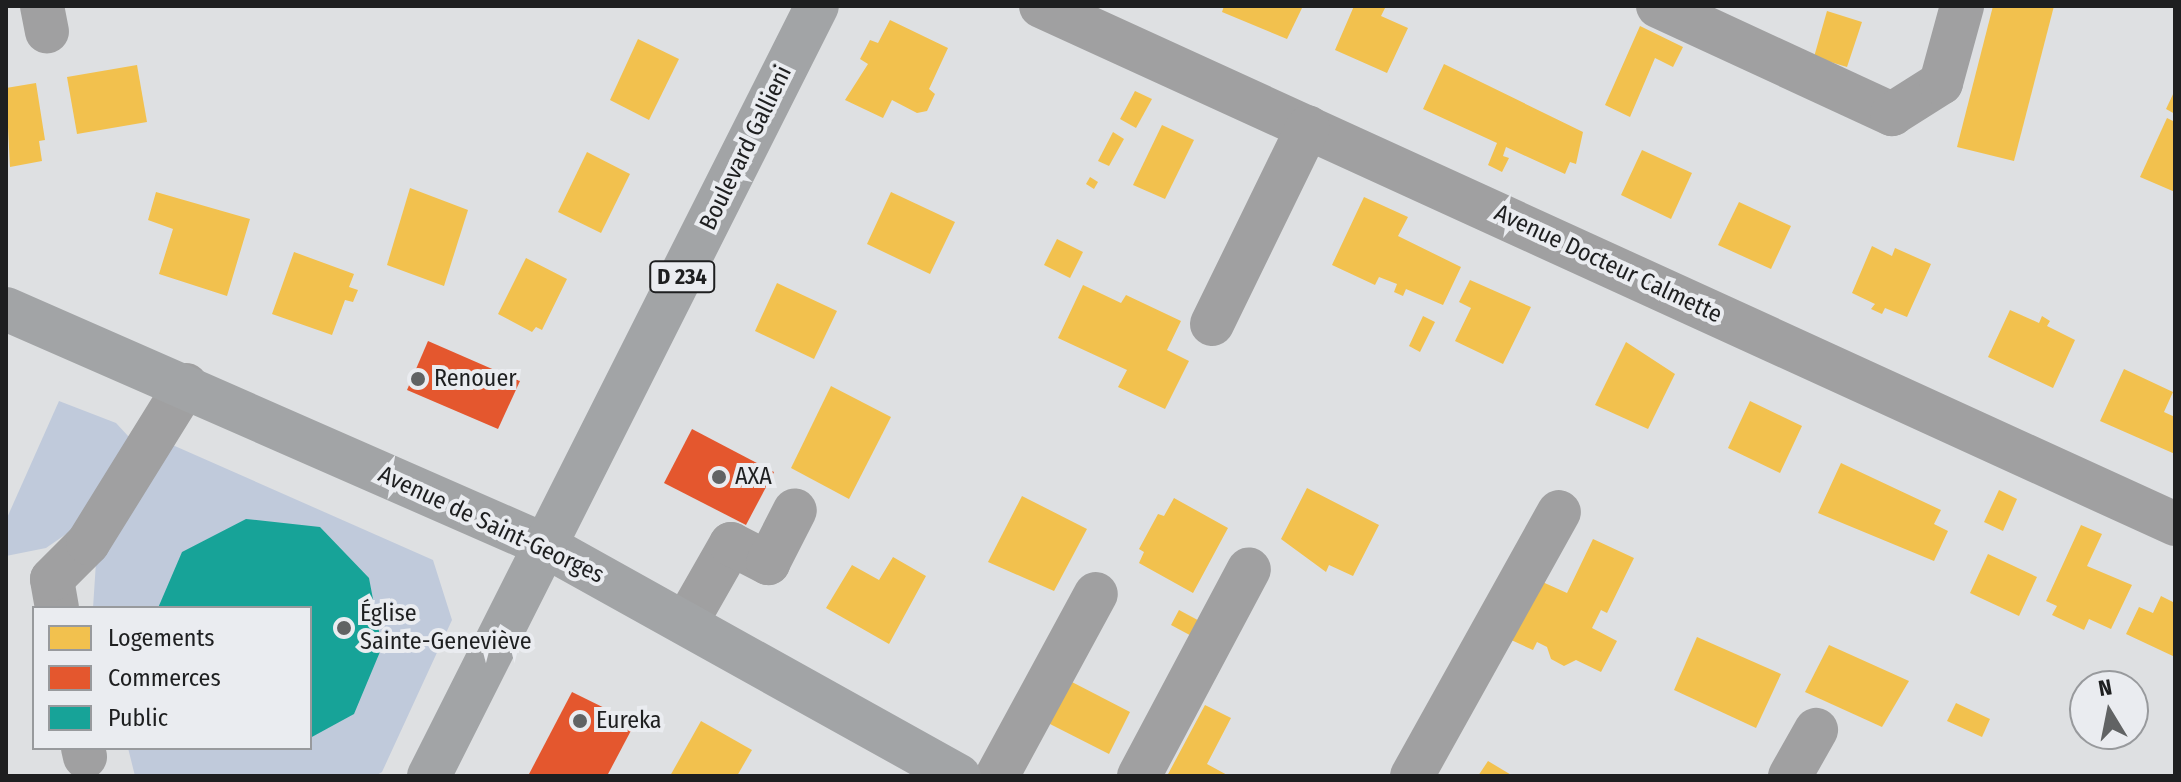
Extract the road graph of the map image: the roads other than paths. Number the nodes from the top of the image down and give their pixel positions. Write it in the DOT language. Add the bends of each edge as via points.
graph roads {
  1 [pos="817,6"];
  2 [pos="1041,6"];
  3 [pos="1658,6"];
  4 [pos="1962,6"];
  5 [pos="1308,127"];
  6 [pos="6,309"];
  7 [pos="1212,324"];
  8 [pos="186,385"];
  9 [pos="795,510"];
  10 [pos="1559,512"];
  11 [pos="2175,524"];
  12 [pos="542,544"];
  13 [pos="1249,569"];
  14 [pos="1096,594"];
  15 [pos="57,606"];
  16 [pos="686,623"];
  17 [pos="1816,730"];
  18 [pos="429,776"];
  19 [pos="959,776"];
  20 [pos="997,776"];
  21 [pos="1139,776"];
  22 [pos="1412,776"];
  23 [pos="1790,776"];
  1 -- 12 [label="main road, Boulevard Gallieni / D 234" via="598,447"];
  2 -- 5 [label="street, Avenue Docteur Calmette"];
  3 -- 4 [label="street" via="1892,114 1941,83"];
  5 -- 7 [label="street"];
  5 -- 11 [label="street, Avenue Docteur Calmette"];
  6 -- 8 [label="main road, Avenue de Saint-Georges"];
  8 -- 12 [label="main road, Avenue de Saint-Georges"];
  8 -- 15 [label="street" via="88,543 52,579"];
  9 -- 16 [label="street" via="768,563 731,544"];
  10 -- 22 [label="street"];
  12 -- 16 [label="main road, Avenue de Saint-Georges"];
  12 -- 18 [label="main road, D 234"];
  13 -- 21 [label="street"];
  14 -- 20 [label="street"];
  16 -- 19 [label="main road, Avenue de Saint-Georges"];
  17 -- 23 [label="street"];
}
